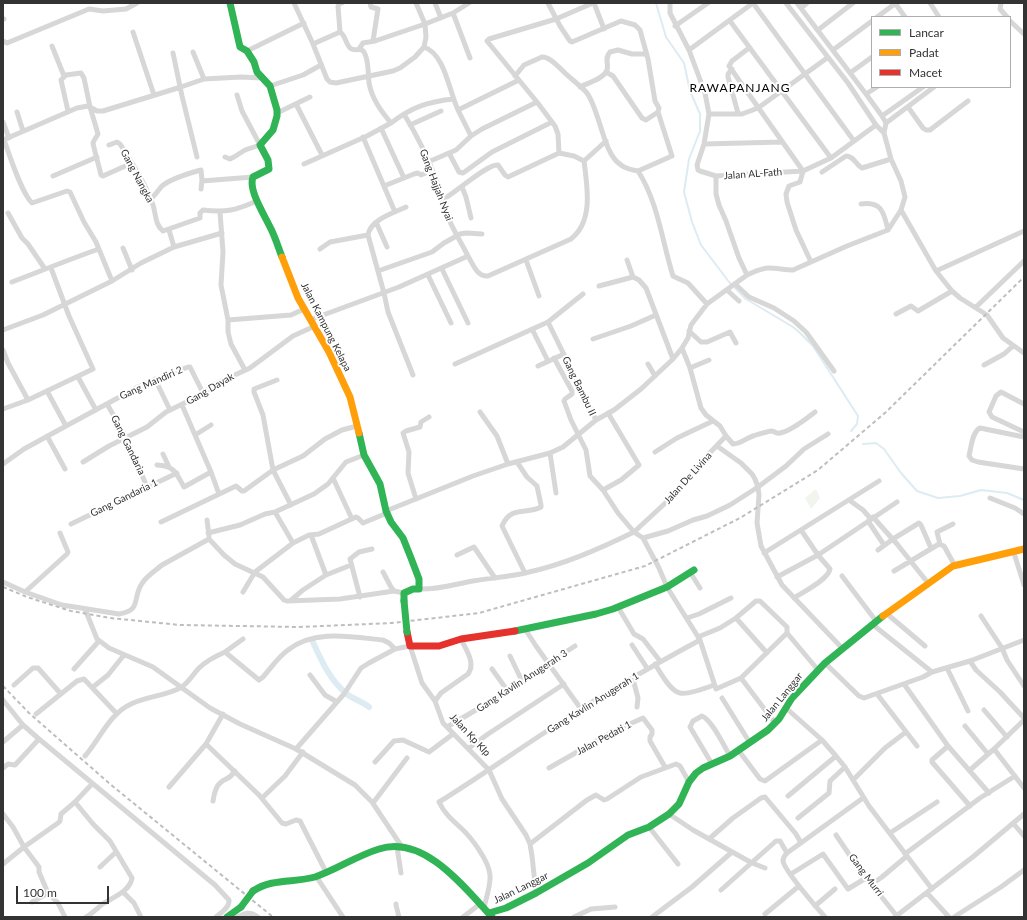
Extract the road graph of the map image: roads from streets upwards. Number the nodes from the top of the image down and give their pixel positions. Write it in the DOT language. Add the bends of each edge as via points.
graph roads {
  1 [pos="137,3"];
  2 [pos="230,3"];
  3 [pos="294,3"];
  4 [pos="342,3"];
  5 [pos="370,3"];
  6 [pos="416,3"];
  7 [pos="435,3"];
  8 [pos="469,3"];
  9 [pos="548,3"];
  10 [pos="594,3"];
  11 [pos="670,3"];
  12 [pos="708,3"];
  13 [pos="753,3"];
  14 [pos="786,3"];
  15 [pos="807,3"];
  16 [pos="853,3"];
  17 [pos="895,3"];
  18 [pos="930,3"];
  19 [pos="1001,3"];
  20 [pos="799,5"];
  21 [pos="453,13"];
  22 [pos="878,16"];
  23 [pos="904,16"];
  24 [pos="938,16"];
  25 [pos="1006,16"];
  26 [pos="441,18"];
  27 [pos="556,19"];
  28 [pos="730,21"];
  29 [pos="871,22"];
  30 [pos="304,23"];
  31 [pos="425,24"];
  32 [pos="1011,24"];
  33 [pos="675,26"];
  34 [pos="604,29"];
  35 [pos="818,30"];
  36 [pos="133,32"];
  37 [pos="340,32"];
  38 [pos="1024,34"];
  39 [pos="3,41"];
  40 [pos="373,41"];
  41 [pos="313,44"];
  42 [pos="52,46"];
  43 [pos="424,47"];
  44 [pos="749,48"];
  45 [pos="359,49"];
  46 [pos="688,50"];
  47 [pos="833,50"];
  48 [pos="247,51"];
  49 [pos="193,52"];
  50 [pos="173,53"];
  51 [pos="647,56"];
  52 [pos="470,58"];
  53 [pos="827,58"];
  54 [pos="871,58"];
  55 [pos="321,66"];
  56 [pos="732,69"];
  57 [pos="606,72"];
  58 [pos="805,73"];
  59 [pos="850,73"];
  60 [pos="368,75"];
  61 [pos="64,76"];
  62 [pos="262,78"];
  63 [pos="517,78"];
  64 [pos="854,78"];
  65 [pos="204,79"];
  66 [pos="848,83"];
  67 [pos="270,86"];
  68 [pos="181,87"];
  69 [pos="580,87"];
  70 [pos="875,88"];
  71 [pos="922,88"];
  72 [pos="933,88"];
  73 [pos="781,90"];
  74 [pos="866,94"];
  75 [pos="154,95"];
  76 [pos="237,95"];
  77 [pos="310,97"];
  78 [pos="453,99"];
  79 [pos="968,101"];
  80 [pos="538,102"];
  81 [pos="296,104"];
  82 [pos="90,107"];
  83 [pos="908,107"];
  84 [pos="758,108"];
  85 [pos="458,110"];
  86 [pos="68,111"];
  87 [pos="441,111"];
  88 [pos="17,112"];
  89 [pos="658,112"];
  90 [pos="277,113"];
  91 [pos="738,113"];
  92 [pos="404,114"];
  93 [pos="709,114"];
  94 [pos="882,116"];
  95 [pos="3,122"];
  96 [pos="552,122"];
  97 [pos="391,123"];
  98 [pos="886,124"];
  99 [pos="410,125"];
  100 [pos="876,125"];
  101 [pos="381,128"];
  102 [pos="23,131"];
  103 [pos="884,133"];
  104 [pos="470,136"];
  105 [pos="363,137"];
  106 [pos="5,139"];
  107 [pos="854,141"];
  108 [pos="606,142"];
  109 [pos="782,142"];
  110 [pos="704,144"];
  111 [pos="109,145"];
  112 [pos="260,145"];
  113 [pos="449,153"];
  114 [pos="559,154"];
  115 [pos="322,156"];
  116 [pos="97,157"];
  117 [pos="197,157"];
  118 [pos="225,157"];
  119 [pos="831,158"];
  120 [pos="891,159"];
  121 [pos="584,161"];
  122 [pos="428,162"];
  123 [pos="132,163"];
  124 [pos="304,164"];
  125 [pos="432,170"];
  126 [pos="638,171"];
  127 [pos="803,171"];
  128 [pos="822,172"];
  129 [pos="53,176"];
  130 [pos="716,176"];
  131 [pos="253,177"];
  132 [pos="404,178"];
  133 [pos="202,181"];
  134 [pos="384,186"];
  135 [pos="462,187"];
  136 [pos="200,189"];
  137 [pos="151,199"];
  138 [pos="442,200"];
  139 [pos="257,201"];
  140 [pos="861,204"];
  141 [pos="406,207"];
  142 [pos="901,210"];
  143 [pos="220,212"];
  144 [pos="395,212"];
  145 [pos="8,213"];
  146 [pos="471,218"];
  147 [pos="376,222"];
  148 [pos="169,230"];
  149 [pos="888,230"];
  150 [pos="1024,231"];
  151 [pos="222,234"];
  152 [pos="482,234"];
  153 [pos="368,235"];
  154 [pos="456,236"];
  155 [pos="174,247"];
  156 [pos="387,247"];
  157 [pos="123,248"];
  158 [pos="99,249"];
  159 [pos="320,249"];
  160 [pos="468,256"];
  161 [pos="526,260"];
  162 [pos="627,260"];
  163 [pos="1024,261"];
  164 [pos="811,262"];
  165 [pos="51,268"];
  166 [pos="45,269"];
  167 [pos="442,269"];
  168 [pos="132,270"];
  169 [pos="378,271"];
  170 [pos="936,271"];
  171 [pos="428,275"];
  172 [pos="747,275"];
  173 [pos="633,276"];
  174 [pos="112,281"];
  175 [pos="12,282"];
  176 [pos="599,286"];
  177 [pos="732,287"];
  178 [pos="952,291"];
  179 [pos="384,293"];
  180 [pos="583,294"];
  181 [pos="539,296"];
  182 [pos="739,301"];
  183 [pos="64,304"];
  184 [pos="707,304"];
  185 [pos="976,307"];
  186 [pos="304,309"];
  187 [pos="896,314"];
  188 [pos="656,315"];
  189 [pos="228,320"];
  190 [pos="548,322"];
  191 [pos="313,323"];
  192 [pos="451,323"];
  193 [pos="468,323"];
  194 [pos="532,329"];
  195 [pos="3,330"];
  196 [pos="689,331"];
  197 [pos="593,339"];
  198 [pos="736,343"];
  199 [pos="1013,346"];
  200 [pos="682,348"];
  201 [pos="3,350"];
  202 [pos="563,353"];
  203 [pos="1024,353"];
  204 [pos="554,358"];
  205 [pos="673,359"];
  206 [pos="709,360"];
  207 [pos="548,361"];
  208 [pos="455,364"];
  209 [pos="648,364"];
  210 [pos="984,364"];
  211 [pos="538,366"];
  212 [pos="690,368"];
  213 [pos="245,370"];
  214 [pos="834,372"];
  215 [pos="413,375"];
  216 [pos="656,376"];
  217 [pos="78,377"];
  218 [pos="155,379"];
  219 [pos="277,380"];
  220 [pos="47,391"];
  221 [pos="203,393"];
  222 [pos="28,400"];
  223 [pos="107,404"];
  224 [pos="1024,404"];
  225 [pos="182,405"];
  226 [pos="3,409"];
  227 [pos="96,410"];
  228 [pos="170,410"];
  229 [pos="480,412"];
  230 [pos="814,412"];
  231 [pos="608,413"];
  232 [pos="430,417"];
  233 [pos="596,420"];
  234 [pos="713,421"];
  235 [pos="211,425"];
  236 [pos="66,426"];
  237 [pos="357,426"];
  238 [pos="1024,432"];
  239 [pos="828,434"];
  240 [pos="195,435"];
  241 [pos="578,435"];
  242 [pos="47,436"];
  243 [pos="726,436"];
  244 [pos="126,437"];
  245 [pos="1024,437"];
  246 [pos="717,446"];
  247 [pos="655,452"];
  248 [pos="550,453"];
  249 [pos="162,454"];
  250 [pos="364,454"];
  251 [pos="83,462"];
  252 [pos="517,462"];
  253 [pos="3,464"];
  254 [pos="508,464"];
  255 [pos="157,466"];
  256 [pos="169,467"];
  257 [pos="65,469"];
  258 [pos="1024,469"];
  259 [pos="273,470"];
  260 [pos="211,472"];
  261 [pos="177,473"];
  262 [pos="333,478"];
  263 [pos="878,481"];
  264 [pos="147,487"];
  265 [pos="758,487"];
  266 [pos="602,490"];
  267 [pos="556,493"];
  268 [pos="219,494"];
  269 [pos="990,498"];
  270 [pos="416,499"];
  271 [pos="849,500"];
  272 [pos="897,502"];
  273 [pos="291,505"];
  274 [pos="275,512"];
  275 [pos="386,512"];
  276 [pos="1024,514"];
  277 [pos="352,519"];
  278 [pos="871,519"];
  279 [pos="208,520"];
  280 [pos="161,522"];
  281 [pos="71,524"];
  282 [pos="953,524"];
  283 [pos="801,530"];
  284 [pos="634,532"];
  285 [pos="60,533"];
  286 [pos="311,535"];
  287 [pos="209,536"];
  288 [pos="643,538"];
  289 [pos="893,539"];
  290 [pos="293,543"];
  291 [pos="940,544"];
  292 [pos="884,545"];
  293 [pos="931,548"];
  294 [pos="372,549"];
  295 [pos="1024,549"];
  296 [pos="878,550"];
  297 [pos="764,553"];
  298 [pos="1014,553"];
  299 [pos="457,555"];
  300 [pos="818,555"];
  301 [pos="911,561"];
  302 [pos="351,565"];
  303 [pos="954,566"];
  304 [pos="692,571"];
  305 [pos="894,571"];
  306 [pos="255,572"];
  307 [pos="384,572"];
  308 [pos="525,573"];
  309 [pos="326,575"];
  310 [pos="777,576"];
  311 [pos="842,576"];
  312 [pos="495,578"];
  313 [pos="3,582"];
  314 [pos="928,583"];
  315 [pos="1024,585"];
  316 [pos="667,586"];
  317 [pos="700,588"];
  318 [pos="419,589"];
  319 [pos="394,591"];
  320 [pos="25,592"];
  321 [pos="243,592"];
  322 [pos="360,597"];
  323 [pos="404,597"];
  324 [pos="732,598"];
  325 [pos="794,598"];
  326 [pos="290,601"];
  327 [pos="618,607"];
  328 [pos="86,610"];
  329 [pos="886,613"];
  330 [pos="981,616"];
  331 [pos="687,618"];
  332 [pos="736,618"];
  333 [pos="874,622"];
  334 [pos="526,629"];
  335 [pos="787,633"];
  336 [pos="243,638"];
  337 [pos="698,638"];
  338 [pos="461,639"];
  339 [pos="99,641"];
  340 [pos="1023,642"];
  341 [pos="632,645"];
  342 [pos="410,646"];
  343 [pos="575,646"];
  344 [pos="925,646"];
  345 [pos="842,648"];
  346 [pos="1002,648"];
  347 [pos="396,650"];
  348 [pos="225,652"];
  349 [pos="767,653"];
  350 [pos="124,655"];
  351 [pos="510,656"];
  352 [pos="970,661"];
  353 [pos="660,662"];
  354 [pos="549,663"];
  355 [pos="825,663"];
  356 [pos="654,664"];
  357 [pos="647,668"];
  358 [pos="947,668"];
  359 [pos="74,669"];
  360 [pos="492,669"];
  361 [pos="818,670"];
  362 [pos="932,672"];
  363 [pos="310,675"];
  364 [pos="741,678"];
  365 [pos="632,679"];
  366 [pos="522,681"];
  367 [pos="564,684"];
  368 [pos="904,684"];
  369 [pos="14,685"];
  370 [pos="714,685"];
  371 [pos="1024,686"];
  372 [pos="92,687"];
  373 [pos="182,688"];
  374 [pos="506,690"];
  375 [pos="61,694"];
  376 [pos="877,694"];
  377 [pos="722,698"];
  378 [pos="3,700"];
  379 [pos="434,701"];
  380 [pos="337,702"];
  381 [pos="637,707"];
  382 [pos="786,708"];
  383 [pos="581,709"];
  384 [pos="984,710"];
  385 [pos="968,711"];
  386 [pos="36,714"];
  387 [pos="116,714"];
  388 [pos="223,714"];
  389 [pos="1024,719"];
  390 [pos="775,723"];
  391 [pos="23,725"];
  392 [pos="965,726"];
  393 [pos="447,727"];
  394 [pos="906,732"];
  395 [pos="453,734"];
  396 [pos="1007,737"];
  397 [pos="39,739"];
  398 [pos="822,740"];
  399 [pos="3,742"];
  400 [pos="750,743"];
  401 [pos="206,744"];
  402 [pos="917,746"];
  403 [pos="948,746"];
  404 [pos="469,748"];
  405 [pos="296,749"];
  406 [pos="994,749"];
  407 [pos="739,750"];
  408 [pos="303,752"];
  409 [pos="988,754"];
  410 [pos="85,756"];
  411 [pos="730,756"];
  412 [pos="836,756"];
  413 [pos="407,758"];
  414 [pos="375,762"];
  415 [pos="712,764"];
  416 [pos="666,767"];
  417 [pos="845,767"];
  418 [pos="3,768"];
  419 [pos="549,768"];
  420 [pos="489,770"];
  421 [pos="970,770"];
  422 [pos="235,771"];
  423 [pos="1015,776"];
  424 [pos="853,780"];
  425 [pos="689,782"];
  426 [pos="92,784"];
  427 [pos="169,787"];
  428 [pos="1024,788"];
  429 [pos="988,793"];
  430 [pos="788,796"];
  431 [pos="262,798"];
  432 [pos="863,798"];
  433 [pos="213,801"];
  434 [pos="75,802"];
  435 [pos="937,802"];
  436 [pos="373,803"];
  437 [pos="970,806"];
  438 [pos="3,814"];
  439 [pos="668,814"];
  440 [pos="1024,814"];
  441 [pos="798,818"];
  442 [pos="1013,823"];
  443 [pos="649,827"];
  444 [pos="890,833"];
  445 [pos="836,834"];
  446 [pos="1024,836"];
  447 [pos="709,839"];
  448 [pos="801,843"];
  449 [pos="530,844"];
  450 [pos="24,847"];
  451 [pos="400,847"];
  452 [pos="116,852"];
  453 [pos="732,852"];
  454 [pos="787,853"];
  455 [pos="906,855"];
  456 [pos="752,863"];
  457 [pos="3,864"];
  458 [pos="678,864"];
  459 [pos="100,867"];
  460 [pos="765,868"];
  461 [pos="1024,870"];
  462 [pos="326,872"];
  463 [pos="401,872"];
  464 [pos="791,874"];
  465 [pos="316,876"];
  466 [pos="866,878"];
  467 [pos="872,884"];
  468 [pos="799,886"];
  469 [pos="835,889"];
  470 [pos="932,889"];
  471 [pos="721,890"];
  472 [pos="123,892"];
  473 [pos="927,892"];
  474 [pos="48,893"];
  475 [pos="536,893"];
  476 [pos="32,902"];
  477 [pos="396,904"];
  478 [pos="615,906"];
  479 [pos="815,906"];
  480 [pos="486,911"];
  481 [pos="765,914"];
  482 [pos="896,916"];
  483 [pos="65,917"];
  484 [pos="86,917"];
  485 [pos="141,917"];
  486 [pos="216,917"];
  487 [pos="227,917"];
  488 [pos="238,917"];
  489 [pos="258,917"];
  490 [pos="342,917"];
  491 [pos="399,917"];
  492 [pos="463,917"];
  493 [pos="574,917"];
  494 [pos="652,917"];
  495 [pos="825,917"];
  496 [pos="949,917"];
  497 [pos="954,917"];
  1 -- 39 [label="street" via="126,9 89,9 7,43"];
  2 -- 48 [label="street" via="240,47"];
  3 -- 30 [label="street"];
  4 -- 37 [label="street" via="338,6"];
  5 -- 40 [label="street" via="371,7 378,9"];
  6 -- 31 [label="street"];
  7 -- 26 [label="street"];
  8 -- 21 [label="street"];
  9 -- 27 [label="street"];
  10 -- 27 [label="street"];
  10 -- 34 [label="street"];
  11 -- 33 [label="street, Jalan AL-Fath"];
  12 -- 33 [label="street"];
  13 -- 28 [label="street"];
  13 -- 58 [label="street"];
  14 -- 53 [label="street"];
  15 -- 20 [label="street"];
  16 -- 35 [label="street"];
  17 -- 22 [label="street"];
  17 -- 23 [label="street"];
  18 -- 24 [label="street"];
  19 -- 25 [label="street" via="1000,9"];
  20 -- 35 [label="street"];
  21 -- 26 [label="street"];
  21 -- 52 [label="street"];
  26 -- 31 [label="street"];
  27 -- 34 [label="street" via="572,42"];
  27 -- 63 [label="street" via="488,40 487,43"];
  28 -- 44 [label="street"];
  28 -- 46 [label="street"];
  29 -- 47 [label="street"];
  30 -- 41 [label="street"];
  30 -- 48 [label="street"];
  31 -- 40 [label="street"];
  31 -- 43 [label="street"];
  32 -- 38 [label="street"];
  33 -- 46 [label="street, Jalan AL-Fath"];
  34 -- 51 [label="street" via="621,21 638,26"];
  35 -- 47 [label="street"];
  36 -- 75 [label="street"];
  37 -- 41 [label="street"];
  37 -- 45 [label="street" via="350,48"];
  40 -- 45 [label="street" via="363,43"];
  41 -- 55 [label="street"];
  42 -- 61 [label="street"];
  43 -- 60 [label="street" via="400,68"];
  43 -- 78 [label="street" via="433,52 443,67"];
  44 -- 56 [label="street" via="732,61"];
  44 -- 73 [label="street"];
  45 -- 60 [label="street" via="364,52"];
  46 -- 93 [label="street, Jalan AL-Fath" via="705,93"];
  47 -- 59 [label="street"];
  48 -- 62 [label="street"];
  49 -- 65 [label="street"];
  50 -- 68 [label="street"];
  51 -- 57 [label="street" via="618,50 610,52"];
  51 -- 89 [label="street"];
  53 -- 58 [label="street"];
  53 -- 66 [label="street"];
  54 -- 59 [label="street"];
  55 -- 60 [label="street" via="327,79 332,83"];
  55 -- 67 [label="street"];
  56 -- 84 [label="street"];
  56 -- 91 [label="street" via="728,77"];
  57 -- 69 [label="street"];
  57 -- 89 [label="street" via="613,76 642,118 646,120"];
  58 -- 73 [label="street"];
  58 -- 107 [label="street"];
  59 -- 64 [label="street"];
  60 -- 97 [label="street" via="374,97"];
  61 -- 82 [label="street" via="83,74"];
  61 -- 86 [label="street" via="61,83"];
  62 -- 65 [label="street"];
  62 -- 67 [label="street"];
  63 -- 69 [label="street" via="524,65 545,57"];
  63 -- 80 [label="street"];
  63 -- 85 [label="street"];
  64 -- 66 [label="street"];
  64 -- 74 [label="street"];
  65 -- 68 [label="street"];
  66 -- 100 [label="street"];
  67 -- 90 [label="street"];
  68 -- 75 [label="street"];
  68 -- 117 [label="street"];
  69 -- 108 [label="street" via="588,95"];
  70 -- 74 [label="street"];
  71 -- 94 [label="street"];
  72 -- 83 [label="street"];
  73 -- 84 [label="street"];
  73 -- 119 [label="street"];
  74 -- 94 [label="street"];
  75 -- 82 [label="street" via="103,111"];
  76 -- 112 [label="street" via="242,111"];
  77 -- 81 [label="street"];
  78 -- 85 [label="street"];
  78 -- 92 [label="street" via="418,107"];
  79 -- 83 [label="street" via="930,130 923,128"];
  80 -- 96 [label="street"];
  80 -- 104 [label="street"];
  81 -- 90 [label="street"];
  81 -- 115 [label="street"];
  82 -- 86 [label="street"];
  82 -- 116 [label="street" via="98,134 93,145"];
  83 -- 98 [label="street"];
  84 -- 91 [label="street"];
  84 -- 109 [label="street"];
  85 -- 104 [label="street"];
  86 -- 102 [label="street"];
  87 -- 99 [label="street"];
  88 -- 102 [label="street"];
  89 -- 126 [label="street" via="672,156"];
  90 -- 112 [label="street" via="272,130"];
  91 -- 93 [label="street"];
  92 -- 97 [label="street"];
  92 -- 99 [label="street, Gang Hajjah Nyai"];
  93 -- 110 [label="street, Jalan AL-Fath"];
  94 -- 98 [label="street"];
  95 -- 106 [label="street"];
  96 -- 113 [label="street" via="492,152 463,173 459,172"];
  96 -- 114 [label="street" via="557,130"];
  97 -- 101 [label="street"];
  98 -- 103 [label="street"];
  99 -- 122 [label="street, Gang Hajjah Nyai"];
  100 -- 103 [label="street"];
  100 -- 107 [label="street, Jalan AL-Fath"];
  101 -- 105 [label="street"];
  101 -- 132 [label="street"];
  102 -- 106 [label="street"];
  103 -- 120 [label="street"];
  104 -- 113 [label="street" via="460,148"];
  105 -- 115 [label="street"];
  105 -- 134 [label="street"];
  106 -- 158 [label="street" via="30,201 34,203 69,191"];
  107 -- 119 [label="street, Jalan AL-Fath"];
  108 -- 121 [label="street"];
  108 -- 126 [label="street" via="613,158 621,165"];
  109 -- 110 [label="street"];
  109 -- 127 [label="street"];
  110 -- 130 [label="street, Jalan AL-Fath" via="697,168 700,172"];
  111 -- 123 [label="street, Gang Nangka" via="117,142 120,144"];
  112 -- 118 [label="street" via="234,157"];
  112 -- 131 [label="street" via="269,168"];
  113 -- 122 [label="street"];
  114 -- 121 [label="street" via="574,156"];
  114 -- 135 [label="street" via="508,177 494,164"];
  115 -- 124 [label="street"];
  116 -- 123 [label="street" via="103,176"];
  116 -- 129 [label="street"];
  119 -- 127 [label="street, Jalan AL-Fath"];
  120 -- 128 [label="street" via="862,168 846,156"];
  120 -- 142 [label="street" via="905,191"];
  121 -- 161 [label="street" via="588,201 581,225 574,237"];
  122 -- 125 [label="street, Gang Hajjah Nyai"];
  123 -- 137 [label="street, Gang Nangka"];
  125 -- 132 [label="street"];
  125 -- 138 [label="street, Gang Hajjah Nyai"];
  126 -- 184 [label="street" via="654,204 674,276 688,283"];
  127 -- 130 [label="street, Jalan AL-Fath"];
  127 -- 164 [label="street" via="800,182 789,186 786,194 796,230"];
  130 -- 172 [label="street" via="719,205"];
  131 -- 133 [label="street"];
  131 -- 139 [label="street, Jalan Kampung Kelapa" via="251,182"];
  132 -- 134 [label="street"];
  133 -- 136 [label="street"];
  133 -- 137 [label="street" via="201,170 187,173 166,183"];
  134 -- 144 [label="street"];
  135 -- 138 [label="street"];
  135 -- 146 [label="street"];
  137 -- 148 [label="street, Gang Nangka" via="158,226 163,231"];
  138 -- 154 [label="street, Gang Hajjah Nyai"];
  139 -- 143 [label="street"];
  139 -- 186 [label="street, Jalan Kampung Kelapa" via="269,222"];
  140 -- 149 [label="street" via="879,207 885,214"];
  141 -- 144 [label="street"];
  142 -- 149 [label="street"];
  142 -- 170 [label="street"];
  143 -- 148 [label="street" via="203,210 200,218"];
  143 -- 151 [label="street"];
  144 -- 147 [label="street"];
  145 -- 166 [label="street" via="22,238"];
  147 -- 153 [label="street" via="371,226"];
  147 -- 156 [label="street"];
  148 -- 155 [label="street"];
  149 -- 164 [label="street"];
  150 -- 170 [label="street"];
  151 -- 155 [label="street"];
  151 -- 189 [label="street" via="221,285"];
  152 -- 154 [label="street" via="466,233"];
  153 -- 159 [label="street" via="330,242"];
  153 -- 169 [label="street"];
  154 -- 160 [label="street, Gang Hajjah Nyai"];
  154 -- 169 [label="street" via="432,252"];
  155 -- 168 [label="street" via="140,263"];
  157 -- 168 [label="street"];
  158 -- 165 [label="street" via="63,261"];
  158 -- 174 [label="street"];
  160 -- 161 [label="street, Gang Hajjah Nyai" via="479,274 484,276"];
  160 -- 167 [label="street, Gang Dayak"];
  161 -- 181 [label="street"];
  162 -- 173 [label="street"];
  163 -- 185 [label="street"];
  164 -- 172 [label="street" via="793,270 769,268"];
  165 -- 166 [label="street"];
  165 -- 183 [label="street"];
  166 -- 175 [label="street"];
  167 -- 171 [label="street, Gang Dayak"];
  167 -- 193 [label="street"];
  168 -- 174 [label="street"];
  169 -- 179 [label="street"];
  170 -- 178 [label="street"];
  171 -- 179 [label="street, Gang Dayak"];
  171 -- 192 [label="street"];
  172 -- 177 [label="street"];
  173 -- 176 [label="street"];
  173 -- 188 [label="street" via="646,288"];
  174 -- 183 [label="street"];
  177 -- 182 [label="street"];
  177 -- 184 [label="street"];
  177 -- 214 [label="street" via="794,321 806,332"];
  178 -- 185 [label="street"];
  178 -- 187 [label="street" via="918,312 911,306"];
  179 -- 191 [label="street, Gang Dayak" via="315,318"];
  179 -- 215 [label="street" via="388,312"];
  180 -- 190 [label="street"];
  183 -- 195 [label="street"];
  183 -- 217 [label="street" via="93,368"];
  184 -- 196 [label="street"];
  185 -- 199 [label="street" via="987,315 1003,338"];
  186 -- 189 [label="street" via="291,315"];
  186 -- 191 [label="street, Jalan Kampung Kelapa"];
  188 -- 197 [label="street"];
  188 -- 205 [label="street"];
  189 -- 213 [label="street" via="231,344"];
  190 -- 194 [label="street"];
  190 -- 202 [label="street, Gang Bambu II"];
  191 -- 213 [label="street, Gang Dayak"];
  191 -- 237 [label="street, Jalan Kampung Kelapa" via="350,397"];
  194 -- 207 [label="street"];
  194 -- 208 [label="street"];
  196 -- 198 [label="street" via="701,342 730,332"];
  196 -- 200 [label="street"];
  199 -- 203 [label="street"];
  199 -- 210 [label="street" via="1004,354"];
  200 -- 205 [label="street"];
  200 -- 212 [label="street"];
  201 -- 222 [label="street"];
  202 -- 204 [label="street"];
  202 -- 233 [label="street, Gang Bambu II"];
  204 -- 207 [label="street"];
  204 -- 241 [label="street" via="572,391 564,402"];
  205 -- 216 [label="street"];
  206 -- 212 [label="street"];
  207 -- 211 [label="street"];
  209 -- 216 [label="street"];
  212 -- 234 [label="street" via="701,408"];
  213 -- 221 [label="street, Gang Dayak" via="212,385"];
  216 -- 231 [label="street"];
  217 -- 220 [label="street"];
  217 -- 227 [label="street"];
  218 -- 221 [label="street, Gang Mandiri 2" via="190,367"];
  218 -- 223 [label="street, Gang Mandiri 2"];
  218 -- 228 [label="street"];
  219 -- 259 [label="street" via="254,389 263,415"];
  220 -- 222 [label="street"];
  220 -- 236 [label="street"];
  221 -- 225 [label="street, Gang Dayak"];
  222 -- 226 [label="street"];
  223 -- 227 [label="street, Gang Mandiri 2"];
  223 -- 244 [label="street, Gang Gandaria"];
  224 -- 238 [label="street" via="1000,392 989,412 992,417"];
  225 -- 228 [label="street, Gang Dayak"];
  225 -- 240 [label="street"];
  227 -- 236 [label="street, Gang Mandiri 2"];
  228 -- 244 [label="street, Gang Dayak" via="147,427"];
  229 -- 254 [label="street" via="497,436"];
  230 -- 243 [label="street" via="780,433 770,431 737,444 733,444"];
  231 -- 233 [label="street"];
  231 -- 266 [label="street" via="639,465 621,480"];
  232 -- 270 [label="street" via="421,422 420,427 403,433 409,452 408,473"];
  233 -- 241 [label="street"];
  234 -- 243 [label="street" via="720,426"];
  234 -- 247 [label="street"];
  235 -- 240 [label="street"];
  236 -- 242 [label="street, Gang Mandiri 2"];
  237 -- 250 [label="street, Jalan Kampung Kelapa"];
  237 -- 259 [label="street" via="338,432 303,456"];
  239 -- 265 [label="street" via="804,449"];
  240 -- 260 [label="street"];
  241 -- 248 [label="street" via="559,450"];
  241 -- 266 [label="street" via="588,454 590,476"];
  242 -- 253 [label="street, Gang Mandiri 2"];
  242 -- 257 [label="street"];
  243 -- 246 [label="street"];
  244 -- 251 [label="street, Gang Dayak"];
  244 -- 264 [label="street, Gang Gandaria"];
  245 -- 258 [label="street" via="980,428 975,434 970,456 978,462"];
  246 -- 265 [label="street, Jalan De Livina" via="741,463 752,474"];
  246 -- 284 [label="street, Jalan De Livina" via="674,495"];
  248 -- 252 [label="street"];
  248 -- 267 [label="street"];
  249 -- 256 [label="street"];
  250 -- 262 [label="street" via="346,462"];
  250 -- 275 [label="street, Jalan Kampung Kelapa" via="380,484"];
  252 -- 254 [label="street"];
  252 -- 308 [label="street" via="537,486 541,505 538,508 513,513 506,518 502,526"];
  254 -- 270 [label="street"];
  255 -- 256 [label="street"];
  256 -- 261 [label="street"];
  259 -- 268 [label="street" via="244,491 236,486"];
  259 -- 273 [label="street"];
  260 -- 261 [label="street" via="184,487"];
  260 -- 268 [label="street"];
  261 -- 264 [label="street, Gang Gandaria 1"];
  262 -- 273 [label="street" via="314,494"];
  262 -- 277 [label="street"];
  263 -- 271 [label="street"];
  264 -- 281 [label="street, Gang Gandaria 1"];
  265 -- 288 [label="street" via="707,516"];
  265 -- 297 [label="street, Jalan De Livina" via="758,523"];
  266 -- 284 [label="street"];
  268 -- 280 [label="street"];
  269 -- 276 [label="street"];
  270 -- 275 [label="street"];
  271 -- 278 [label="street"];
  271 -- 283 [label="street"];
  272 -- 278 [label="street"];
  273 -- 274 [label="street"];
  274 -- 287 [label="street"];
  274 -- 290 [label="street"];
  275 -- 277 [label="street" via="363,523 357,517"];
  275 -- 318 [label="street, Jalan Kampung Kelapa" via="404,541 419,579"];
  277 -- 286 [label="street"];
  278 -- 289 [label="street"];
  278 -- 292 [label="street"];
  278 -- 300 [label="street"];
  279 -- 287 [label="street"];
  282 -- 291 [label="street" via="937,532"];
  283 -- 297 [label="street"];
  283 -- 300 [label="street"];
  284 -- 288 [label="street"];
  284 -- 308 [label="street, Jalan De Livina" via="597,550"];
  285 -- 320 [label="street" via="67,554"];
  286 -- 290 [label="street"];
  286 -- 309 [label="street"];
  287 -- 306 [label="street" via="235,564"];
  287 -- 328 [label="street" via="162,565 143,582 133,609 119,614"];
  288 -- 316 [label="street"];
  289 -- 292 [label="street"];
  289 -- 293 [label="street" via="919,523"];
  289 -- 301 [label="street"];
  290 -- 306 [label="street"];
  291 -- 293 [label="street"];
  291 -- 303 [label="street" via="944,546"];
  292 -- 296 [label="street"];
  293 -- 301 [label="street"];
  294 -- 302 [label="street" via="351,558"];
  295 -- 298 [label="street, Jalan Langgar"];
  297 -- 310 [label="street, Jalan De Livina"];
  298 -- 303 [label="street, Jalan Langgar"];
  298 -- 315 [label="street"];
  299 -- 312 [label="street" via="474,547"];
  300 -- 310 [label="street"];
  300 -- 325 [label="street" via="829,566 830,572"];
  301 -- 305 [label="street"];
  301 -- 314 [label="street"];
  302 -- 309 [label="street"];
  302 -- 322 [label="street"];
  303 -- 314 [label="street, Jalan Langgar"];
  304 -- 316 [label="street"];
  304 -- 317 [label="street"];
  306 -- 321 [label="street"];
  306 -- 326 [label="street" via="284,600"];
  307 -- 319 [label="street"];
  308 -- 312 [label="street, Jalan De Livina"];
  309 -- 326 [label="street"];
  310 -- 325 [label="street, Jalan De Livina"];
  311 -- 333 [label="street"];
  312 -- 318 [label="street, Jalan De Livina" via="447,587"];
  313 -- 320 [label="street"];
  314 -- 329 [label="street, Jalan Langgar"];
  316 -- 327 [label="street"];
  316 -- 331 [label="street"];
  318 -- 323 [label="street" via="413,589"];
  319 -- 322 [label="street"];
  319 -- 323 [label="street"];
  320 -- 328 [label="street"];
  322 -- 326 [label="street"];
  323 -- 342 [label="street, bridge"];
  324 -- 331 [label="street"];
  325 -- 345 [label="street, Jalan De Livina"];
  327 -- 334 [label="street"];
  327 -- 353 [label="street" via="634,634 643,639"];
  328 -- 339 [label="street"];
  329 -- 333 [label="street, Jalan Langgar"];
  329 -- 344 [label="street"];
  330 -- 346 [label="street"];
  331 -- 337 [label="street"];
  332 -- 335 [label="street, Gang Kavlin Anugerah 1" via="756,601 760,602 787,627"];
  332 -- 337 [label="street, Gang Kavlin Anugerah 1"];
  332 -- 349 [label="street"];
  333 -- 345 [label="street, Jalan Langgar"];
  333 -- 362 [label="street"];
  334 -- 338 [label="street"];
  334 -- 354 [label="street"];
  335 -- 349 [label="street"];
  335 -- 361 [label="street"];
  336 -- 348 [label="street"];
  337 -- 353 [label="street, Gang Kavlin Anugerah 1"];
  337 -- 370 [label="street"];
  338 -- 342 [label="street" via="433,647"];
  338 -- 379 [label="street" via="472,667 468,674"];
  339 -- 350 [label="street"];
  339 -- 359 [label="street"];
  340 -- 346 [label="street"];
  341 -- 357 [label="street"];
  342 -- 347 [label="street"];
  342 -- 379 [label="street, Jalan Kp Klp" via="422,683"];
  343 -- 354 [label="street, Gang Kavlin Anugerah 3"];
  345 -- 355 [label="street, Jalan Langgar"];
  346 -- 352 [label="street"];
  346 -- 371 [label="street"];
  347 -- 348 [label="street" via="383,640 310,638 286,651 259,680"];
  347 -- 380 [label="street" via="362,668"];
  348 -- 373 [label="street" via="201,666"];
  349 -- 364 [label="street"];
  350 -- 372 [label="street" via="108,675"];
  350 -- 373 [label="street" via="153,667"];
  351 -- 366 [label="street"];
  352 -- 358 [label="street"];
  352 -- 389 [label="street"];
  353 -- 356 [label="street, Gang Kavlin Anugerah 1"];
  354 -- 366 [label="street, Gang Kavlin Anugerah 3"];
  354 -- 367 [label="street"];
  355 -- 361 [label="street, Jalan Langgar"];
  355 -- 376 [label="street" via="859,696 864,698"];
  356 -- 357 [label="street, Gang Kavlin Anugerah 1"];
  356 -- 370 [label="street" via="670,687 680,694"];
  357 -- 365 [label="street, Gang Kavlin Anugerah 1"];
  358 -- 362 [label="street"];
  358 -- 385 [label="street"];
  360 -- 374 [label="street"];
  361 -- 382 [label="street, Jalan Langgar"];
  362 -- 368 [label="street"];
  363 -- 380 [label="street" via="325,695"];
  364 -- 370 [label="street" via="716,689"];
  364 -- 390 [label="street"];
  365 -- 381 [label="street" via="638,698"];
  365 -- 383 [label="street, Gang Kavlin Anugerah 1"];
  366 -- 374 [label="street, Gang Kavlin Anugerah 3"];
  367 -- 383 [label="street"];
  367 -- 404 [label="street"];
  368 -- 376 [label="street"];
  368 -- 403 [label="street"];
  369 -- 375 [label="street" via="33,668 38,668"];
  372 -- 375 [label="street" via="86,680 80,679"];
  372 -- 387 [label="street"];
  373 -- 387 [label="street" via="142,699"];
  373 -- 388 [label="street" via="203,704"];
  374 -- 393 [label="street, Gang Kavlin Anugerah 3"];
  375 -- 386 [label="street"];
  376 -- 394 [label="street"];
  377 -- 400 [label="street"];
  378 -- 391 [label="street"];
  379 -- 393 [label="street, Jalan Kp Klp"];
  380 -- 405 [label="street"];
  382 -- 390 [label="street, Jalan Langgar"];
  382 -- 398 [label="street"];
  383 -- 420 [label="street, Gang Kavlin Anugerah 1"];
  384 -- 396 [label="street"];
  387 -- 410 [label="street"];
  388 -- 401 [label="street"];
  388 -- 405 [label="street"];
  389 -- 396 [label="street"];
  390 -- 400 [label="street, Jalan Langgar"];
  391 -- 397 [label="street"];
  391 -- 399 [label="street"];
  392 -- 409 [label="street"];
  393 -- 395 [label="street, Jalan Kp Klp"];
  394 -- 402 [label="street"];
  394 -- 424 [label="street"];
  395 -- 404 [label="street, Jalan Kp Klp"];
  395 -- 414 [label="street" via="429,752 403,740 394,740"];
  396 -- 406 [label="street"];
  397 -- 418 [label="street" via="15,765 8,764"];
  397 -- 426 [label="street"];
  398 -- 407 [label="street" via="765,781 760,779"];
  398 -- 412 [label="street"];
  400 -- 407 [label="street, Jalan Langgar"];
  401 -- 422 [label="street"];
  401 -- 427 [label="street"];
  403 -- 421 [label="street"];
  403 -- 437 [label="street" via="932,762"];
  404 -- 420 [label="street, Jalan Kp Klp"];
  405 -- 408 [label="street"];
  406 -- 409 [label="street"];
  406 -- 423 [label="street"];
  407 -- 411 [label="street, Jalan Langgar"];
  408 -- 431 [label="street" via="285,776"];
  408 -- 436 [label="street" via="355,785"];
  409 -- 421 [label="street"];
  411 -- 415 [label="street, Jalan Langgar"];
  411 -- 415 [label="street" via="714,729 702,716 693,721 690,727"];
  412 -- 417 [label="street"];
  412 -- 430 [label="street"];
  413 -- 436 [label="street"];
  415 -- 425 [label="street, Jalan Langgar" via="696,773"];
  416 -- 419 [label="street, Jalan Pedati 1" via="650,741 652,730 643,718 614,731"];
  416 -- 425 [label="street" via="676,764 680,766"];
  416 -- 449 [label="street" via="641,777 607,799 596,795 587,800"];
  417 -- 424 [label="street"];
  417 -- 441 [label="street" via="830,781 829,793"];
  420 -- 449 [label="street, Jalan Kp Klp" via="502,800"];
  420 -- 480 [label="street, Gang Kavlin Anugerah 1" via="439,802 445,813 467,834 489,868"];
  421 -- 429 [label="street"];
  422 -- 431 [label="street"];
  422 -- 433 [label="street" via="231,778 219,783"];
  423 -- 428 [label="street"];
  423 -- 429 [label="street"];
  424 -- 432 [label="street"];
  425 -- 439 [label="street, Jalan Langgar" via="679,804"];
  426 -- 434 [label="street"];
  426 -- 486 [label="street" via="224,894 229,900 228,905"];
  429 -- 437 [label="street"];
  431 -- 462 [label="street" via="285,825 296,820 300,822"];
  432 -- 444 [label="street"];
  432 -- 448 [label="street"];
  434 -- 450 [label="street" via="62,814 60,821"];
  434 -- 452 [label="street" via="92,824 110,841"];
  435 -- 444 [label="street"];
  436 -- 451 [label="street"];
  437 -- 455 [label="street"];
  438 -- 450 [label="street"];
  439 -- 443 [label="street, Jalan Langgar"];
  439 -- 447 [label="street"];
  440 -- 442 [label="street"];
  442 -- 446 [label="street"];
  442 -- 470 [label="street"];
  443 -- 458 [label="street"];
  443 -- 475 [label="street, Jalan Langgar" via="628,835 588,863"];
  444 -- 455 [label="street"];
  445 -- 466 [label="street, Gang Murri"];
  447 -- 448 [label="street" via="733,818 765,797"];
  447 -- 453 [label="street"];
  448 -- 454 [label="street"];
  449 -- 475 [label="street, Jalan Kp Klp"];
  450 -- 457 [label="street"];
  450 -- 474 [label="street" via="39,867"];
  451 -- 462 [label="street" via="369,852"];
  451 -- 463 [label="street"];
  451 -- 480 [label="street" via="422,852 433,859"];
  452 -- 459 [label="street"];
  452 -- 472 [label="street" via="132,878 132,882"];
  453 -- 456 [label="street"];
  453 -- 494 [label="street"];
  454 -- 456 [label="street" via="780,841 776,841"];
  454 -- 464 [label="street" via="783,862"];
  455 -- 467 [label="street"];
  455 -- 470 [label="street"];
  456 -- 460 [label="street"];
  456 -- 471 [label="street"];
  461 -- 497 [label="street"];
  462 -- 465 [label="street"];
  464 -- 466 [label="street" via="823,854 848,889"];
  464 -- 468 [label="street"];
  465 -- 487 [label="street, bridge" via="259,886 241,907"];
  465 -- 490 [label="street"];
  466 -- 467 [label="street, Gang Murri"];
  467 -- 482 [label="street, Gang Murri"];
  468 -- 479 [label="street"];
  468 -- 481 [label="street"];
  469 -- 479 [label="street"];
  470 -- 473 [label="street"];
  472 -- 484 [label="street"];
  472 -- 485 [label="street" via="134,903"];
  473 -- 482 [label="street"];
  473 -- 496 [label="street"];
  474 -- 476 [label="street"];
  474 -- 483 [label="street" via="58,903"];
  475 -- 480 [label="street, Jalan Langgar" via="506,908"];
  477 -- 491 [label="street"];
  478 -- 493 [label="street" via="591,909"];
  479 -- 495 [label="street"];
  480 -- 492 [label="street"];
  488 -- 489 [label="street" via="248,912"];
}
